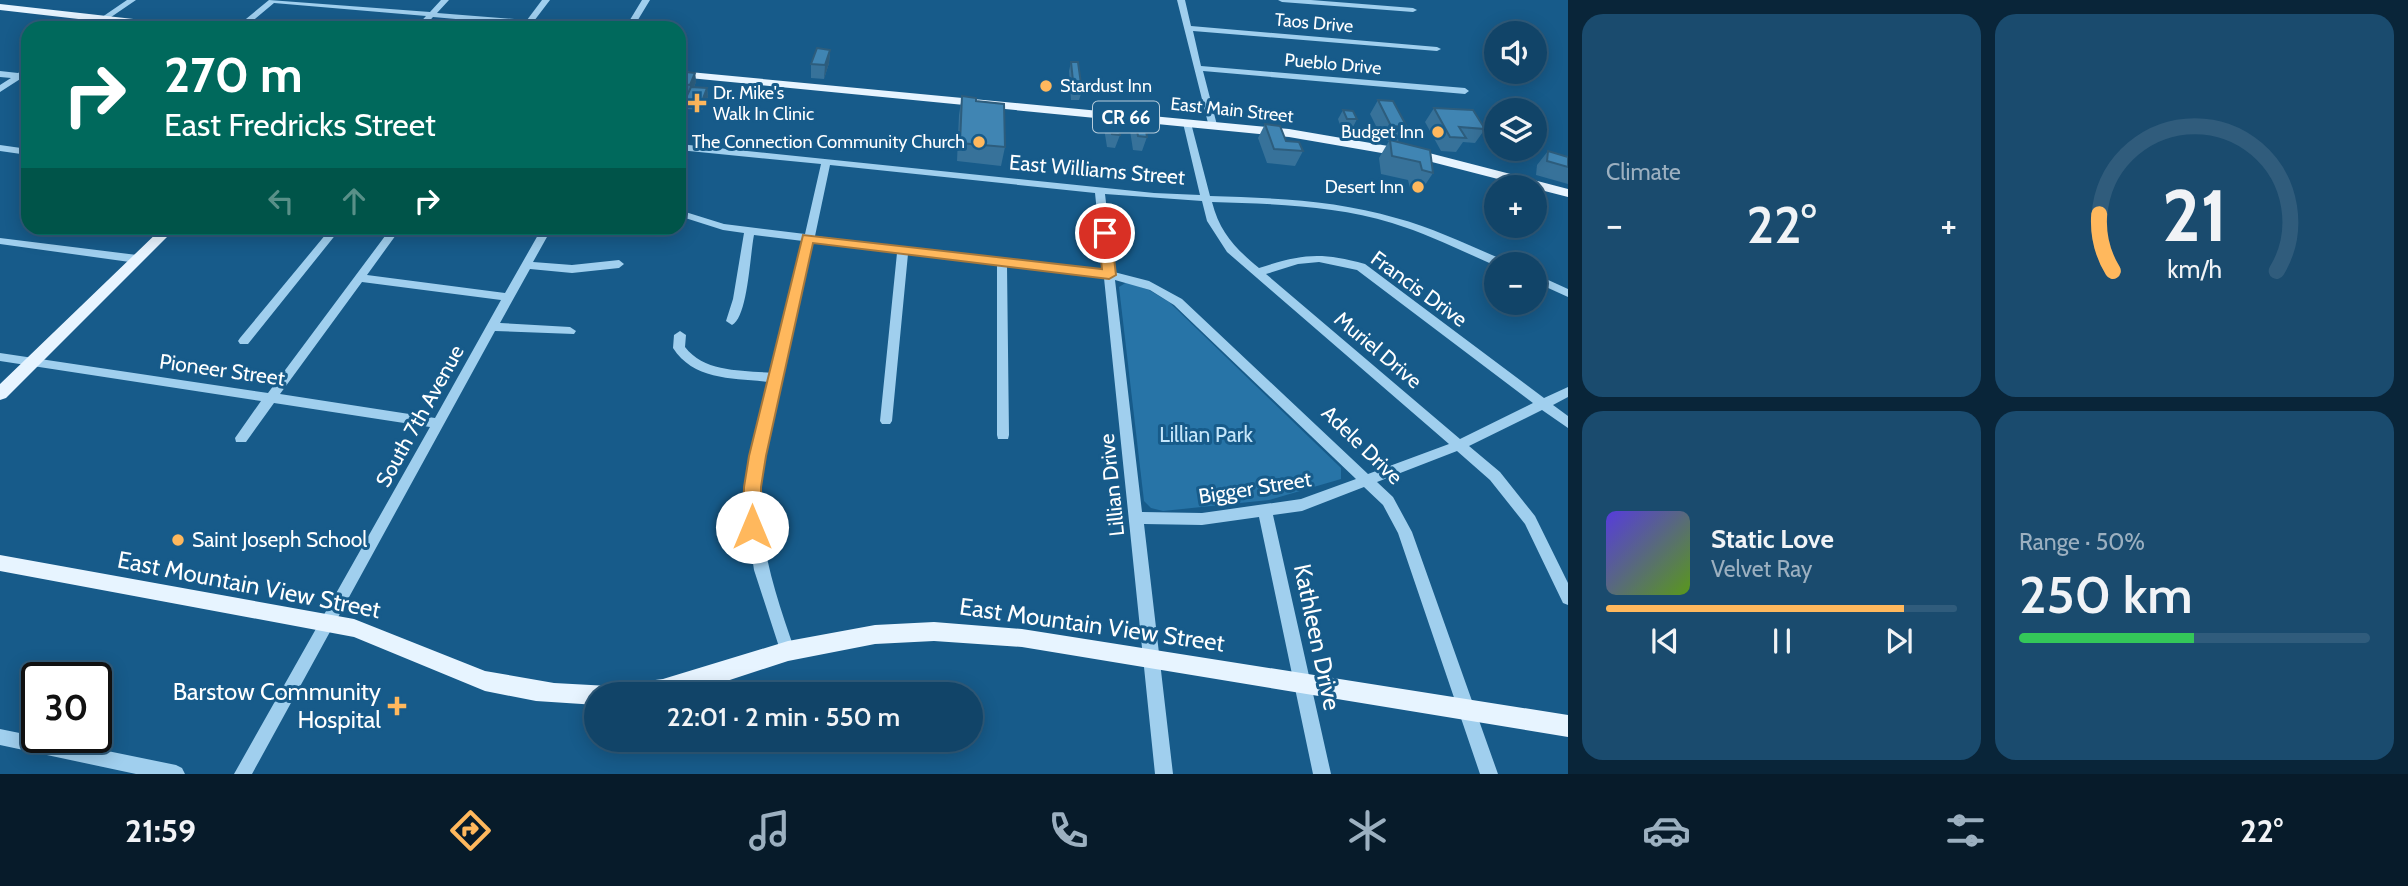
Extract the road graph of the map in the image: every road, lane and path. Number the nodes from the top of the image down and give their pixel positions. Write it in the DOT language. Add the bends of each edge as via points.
graph roads {
  1 [pos="44,0"];
  2 [pos="132,0"];
  3 [pos="445,0"];
  4 [pos="546,0"];
  5 [pos="646,0"];
  6 [pos="1181,0"];
  7 [pos="1282,0"];
  8 [pos="273,1"];
  9 [pos="0,7"];
  10 [pos="29,10"];
  11 [pos="1413,10"];
  12 [pos="432,15"];
  13 [pos="105,18"];
  14 [pos="100,21"];
  15 [pos="128,21"];
  16 [pos="162,21"];
  17 [pos="246,21"];
  18 [pos="426,21"];
  19 [pos="483,21"];
  20 [pos="530,21"];
  21 [pos="633,21"];
  22 [pos="1189,28"];
  23 [pos="1437,49"];
  24 [pos="1199,68"];
  25 [pos="0,74"];
  26 [pos="686,75"];
  27 [pos="21,76"];
  28 [pos="21,78"];
  29 [pos="0,89"];
  30 [pos="1465,91"];
  31 [pos="1187,123"];
  32 [pos="1212,125"];
  33 [pos="0,148"];
  34 [pos="686,148"];
  35 [pos="21,151"];
  36 [pos="826,163"];
  37 [pos="1100,191"];
  38 [pos="1568,193"];
  39 [pos="1206,197"];
  40 [pos="686,215"];
  41 [pos="750,231"];
  42 [pos="162,235"];
  43 [pos="330,235"];
  44 [pos="391,235"];
  45 [pos="543,235"];
  46 [pos="808,238"];
  47 [pos="0,241"];
  48 [pos="902,250"];
  49 [pos="1484,256"];
  50 [pos="137,259"];
  51 [pos="1002,262"];
  52 [pos="619,264"];
  53 [pos="526,265"];
  54 [pos="1257,273"];
  55 [pos="1109,275"];
  56 [pos="359,278"];
  57 [pos="1547,283"];
  58 [pos="1568,293"];
  59 [pos="508,296"];
  60 [pos="732,321"];
  61 [pos="491,327"];
  62 [pos="570,331"];
  63 [pos="680,335"];
  64 [pos="244,341"];
  65 [pos="0,357"];
  66 [pos="32,362"];
  67 [pos="775,378"];
  68 [pos="1568,392"];
  69 [pos="0,394"];
  70 [pos="272,397"];
  71 [pos="1542,404"];
  72 [pos="886,421"];
  73 [pos="438,423"];
  74 [pos="1568,423"];
  75 [pos="1003,435"];
  76 [pos="241,438"];
  77 [pos="1460,445"];
  78 [pos="1367,481"];
  79 [pos="1265,511"];
  80 [pos="1137,518"];
  81 [pos="0,563"];
  82 [pos="1568,598"];
  83 [pos="327,623"];
  84 [pos="787,651"];
  85 [pos="1152,658"];
  86 [pos="687,682"];
  87 [pos="1302,682"];
  88 [pos="584,695"];
  89 [pos="1466,709"];
  90 [pos="1568,726"];
  91 [pos="0,737"];
  92 [pos="176,774"];
  93 [pos="243,774"];
  94 [pos="1164,774"];
  95 [pos="1322,774"];
  96 [pos="1489,774"];
  1 -- 10 [label="main road"];
  2 -- 13 [label="street"];
  3 -- 12 [label="street"];
  4 -- 20 [label="street"];
  5 -- 21 [label="street"];
  6 -- 22 [label="street"];
  7 -- 11 [label="street"];
  8 -- 12 [label="street"];
  8 -- 17 [label="street"];
  9 -- 10 [label="main road"];
  10 -- 13 [label="main road"];
  12 -- 18 [label="street"];
  12 -- 19 [label="street"];
  13 -- 14 [label="street"];
  13 -- 15 [label="main road"];
  13 -- 16 [label="main road"];
  22 -- 23 [label="street, Taos Drive"];
  22 -- 24 [label="street"];
  24 -- 30 [label="street, Pueblo Drive"];
  24 -- 32 [label="street"];
  25 -- 27 [label="street"];
  26 -- 31 [label="main road, East Main Street / CR 66"];
  28 -- 29 [label="street"];
  31 -- 32 [label="main road, East Main Street / CR 66"];
  31 -- 39 [label="street, Muriel Drive"];
  32 -- 38 [label="main road, East Main Street / CR 66" via="1378,147"];
  33 -- 35 [label="street"];
  34 -- 36 [label="street, East Williams Street"];
  36 -- 37 [label="street, East Williams Street"];
  36 -- 46 [label="street"];
  37 -- 39 [label="street, East Williams Street"];
  37 -- 55 [label="street, Lillian Drive"];
  39 -- 49 [label="street, East Williams Street" via="1379,216"];
  39 -- 54 [label="street, Muriel Drive" via="1219,235"];
  40 -- 41 [label="street, Adele Drive"];
  41 -- 46 [label="street, Adele Drive"];
  41 -- 60 [label="street"];
  42 -- 50 [label="main road"];
  43 -- 64 [label="street"];
  44 -- 56 [label="street"];
  45 -- 53 [label="street, South 7th Avenue"];
  46 -- 48 [label="street, Adele Drive"];
  46 -- 67 [label="street"];
  47 -- 50 [label="street"];
  48 -- 51 [label="street, Adele Drive"];
  48 -- 72 [label="street"];
  50 -- 66 [label="main road"];
  51 -- 55 [label="street, Adele Drive"];
  51 -- 75 [label="street"];
  52 -- 53 [label="street" via="572,269"];
  53 -- 59 [label="street, South 7th Avenue"];
  54 -- 71 [label="street, Francis Drive" via="1307,257 1362,267"];
  54 -- 77 [label="street, Muriel Drive"];
  55 -- 78 [label="street, Adele Drive" via="1149,284 1178,302"];
  55 -- 80 [label="street, Lillian Drive"];
  56 -- 59 [label="street"];
  56 -- 70 [label="street"];
  57 -- 58 [label="street"];
  59 -- 61 [label="street, South 7th Avenue"];
  61 -- 62 [label="street"];
  61 -- 73 [label="street, South 7th Avenue"];
  63 -- 67 [label="street" via="679,348 692,364"];
  65 -- 66 [label="street, Pioneer Street"];
  66 -- 69 [label="main road"];
  66 -- 70 [label="street, Pioneer Street"];
  67 -- 84 [label="street" via="752,487 751,518 755,549"];
  68 -- 71 [label="street, Bigger Street"];
  70 -- 73 [label="street, Pioneer Street"];
  70 -- 76 [label="street"];
  71 -- 74 [label="street, Francis Drive"];
  71 -- 77 [label="street, Bigger Street"];
  73 -- 83 [label="street, South 7th Avenue"];
  77 -- 78 [label="street, Bigger Street"];
  77 -- 82 [label="street, Muriel Drive" via="1495,475 1530,520"];
  78 -- 79 [label="street, Bigger Street" via="1302,505"];
  78 -- 89 [label="street, Adele Drive" via="1388,501 1405,532"];
  79 -- 80 [label="street, Bigger Street" via="1202,519"];
  79 -- 87 [label="street, Kathleen Drive"];
  80 -- 85 [label="street, Lillian Drive"];
  81 -- 83 [label="main road, East Mountain View Street"];
  83 -- 88 [label="main road, East Mountain View Street" via="376,635 472,677 511,687"];
  83 -- 93 [label="street, South 7th Avenue"];
  84 -- 85 [label="main road, East Mountain View Street" via="869,634 938,630 985,632"];
  84 -- 86 [label="main road, East Mountain View Street"];
  85 -- 87 [label="main road, East Mountain View Street"];
  85 -- 94 [label="street, Lillian Drive"];
  87 -- 89 [label="main road, East Mountain View Street"];
  87 -- 95 [label="street, Kathleen Drive"];
  89 -- 90 [label="main road, East Mountain View Street"];
  89 -- 96 [label="street, Adele Drive"];
  91 -- 92 [label="street"];
}
